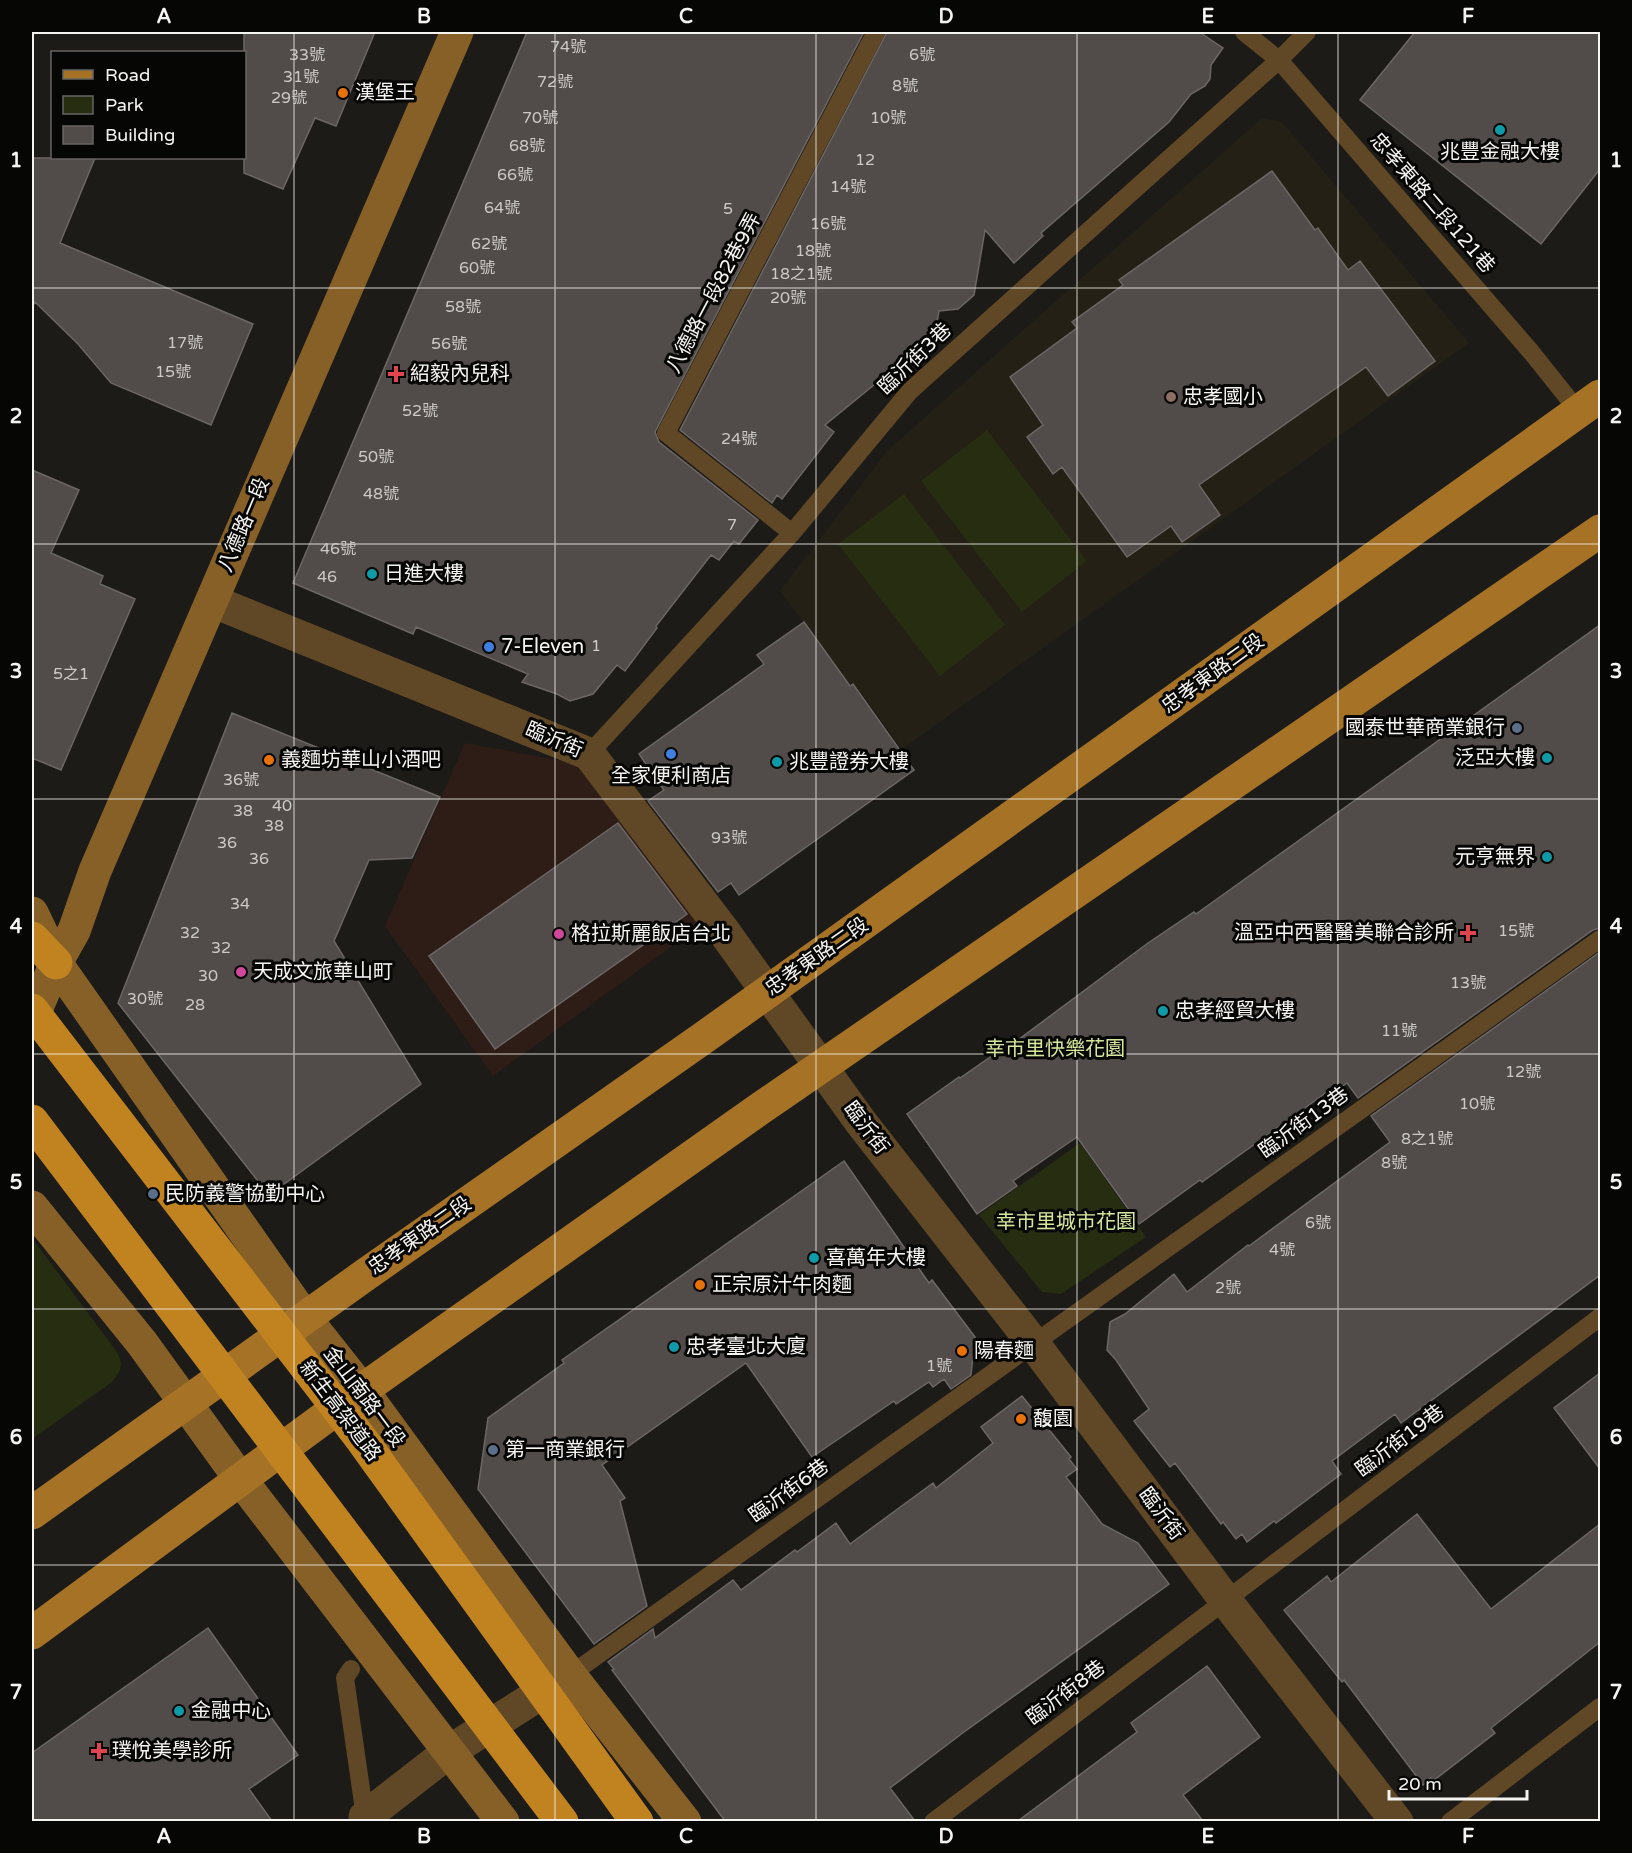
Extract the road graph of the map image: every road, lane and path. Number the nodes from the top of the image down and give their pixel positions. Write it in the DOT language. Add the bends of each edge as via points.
graph roads {
  1 [pos="457,32"];
  2 [pos="876,32"];
  3 [pos="1244,32"];
  4 [pos="1307,32"];
  5 [pos="1279,60"];
  6 [pos="1590,404"];
  7 [pos="1600,531"];
  8 [pos="792,533"];
  9 [pos="212,602"];
  10 [pos="589,754"];
  11 [pos="32,913"];
  12 [pos="32,938"];
  13 [pos="1600,939"];
  14 [pos="56,963"];
  15 [pos="767,992"];
  16 [pos="32,1010"];
  17 [pos="32,1019"];
  18 [pos="821,1067"];
  19 [pos="32,1121"];
  20 [pos="32,1207"];
  21 [pos="1600,1317"];
  22 [pos="305,1318"];
  23 [pos="1034,1343"];
  24 [pos="362,1390"];
  25 [pos="186,1402"];
  26 [pos="241,1480"];
  27 [pos="32,1513"];
  28 [pos="1226,1601"];
  29 [pos="32,1633"];
  30 [pos="351,1669"];
  31 [pos="570,1675"];
  32 [pos="1600,1707"];
  33 [pos="450,1751"];
  34 [pos="365,1819"];
  35 [pos="503,1821"];
  36 [pos="562,1821"];
  37 [pos="637,1821"];
  38 [pos="685,1821"];
  39 [pos="933,1821"];
  40 [pos="1397,1821"];
  41 [pos="1450,1821"];
  1 -- 9 [label="street, 八德路一段"];
  2 -- 8 [label="lane, 八德路一段82巷9弄" via="666,433"];
  3 -- 5 [label="lane, 忠孝東路二段121巷"];
  4 -- 5 [label="lane, 臨沂街3巷"];
  5 -- 6 [label="lane, 忠孝東路二段121巷" via="1525,344"];
  5 -- 8 [label="lane, 臨沂街3巷" via="910,391"];
  6 -- 15 [label="main road, 忠孝東路二段"];
  7 -- 18 [label="main road"];
  8 -- 10 [label="lane, 臨沂街3巷"];
  9 -- 10 [label="street, 臨沂街"];
  9 -- 14 [label="street, 八德路一段" via="95,871 74,931"];
  10 -- 15 [label="street, 臨沂街"];
  11 -- 14 [label="street, 金山南路一段"];
  12 -- 14 [label="highway"];
  13 -- 23 [label="lane, 臨沂街13巷"];
  14 -- 17 [label="street, 八德路一段"];
  14 -- 22 [label="street, 金山南路一段"];
  15 -- 18 [label="street, 臨沂街"];
  15 -- 22 [label="main road, 忠孝東路二段"];
  16 -- 37 [label="highway, 新生高架道路, bridge" via="362,1440"];
  18 -- 23 [label="street, 臨沂街"];
  18 -- 24 [label="main road"];
  19 -- 36 [label="highway, bridge"];
  20 -- 25 [label="street"];
  21 -- 28 [label="lane, 臨沂街19巷"];
  22 -- 24 [label="street, 金山南路一段"];
  22 -- 25 [label="main road, 忠孝東路二段"];
  23 -- 28 [label="street, 臨沂街"];
  23 -- 31 [label="lane, 臨沂街6巷"];
  24 -- 26 [label="main road"];
  24 -- 31 [label="street, 金山南路一段"];
  25 -- 26 [label="street"];
  25 -- 27 [label="main road, 忠孝東路二段"];
  26 -- 29 [label="main road"];
  26 -- 33 [label="street"];
  28 -- 39 [label="lane, 臨沂街8巷"];
  28 -- 40 [label="street, 臨沂街"];
  30 -- 34 [label="lane" via="345,1678"];
  31 -- 33 [label="street"];
  31 -- 38 [label="street, 金山南路一段"];
  32 -- 41 [label="lane"];
  33 -- 34 [label="street"];
  33 -- 35 [label="street"];
}
